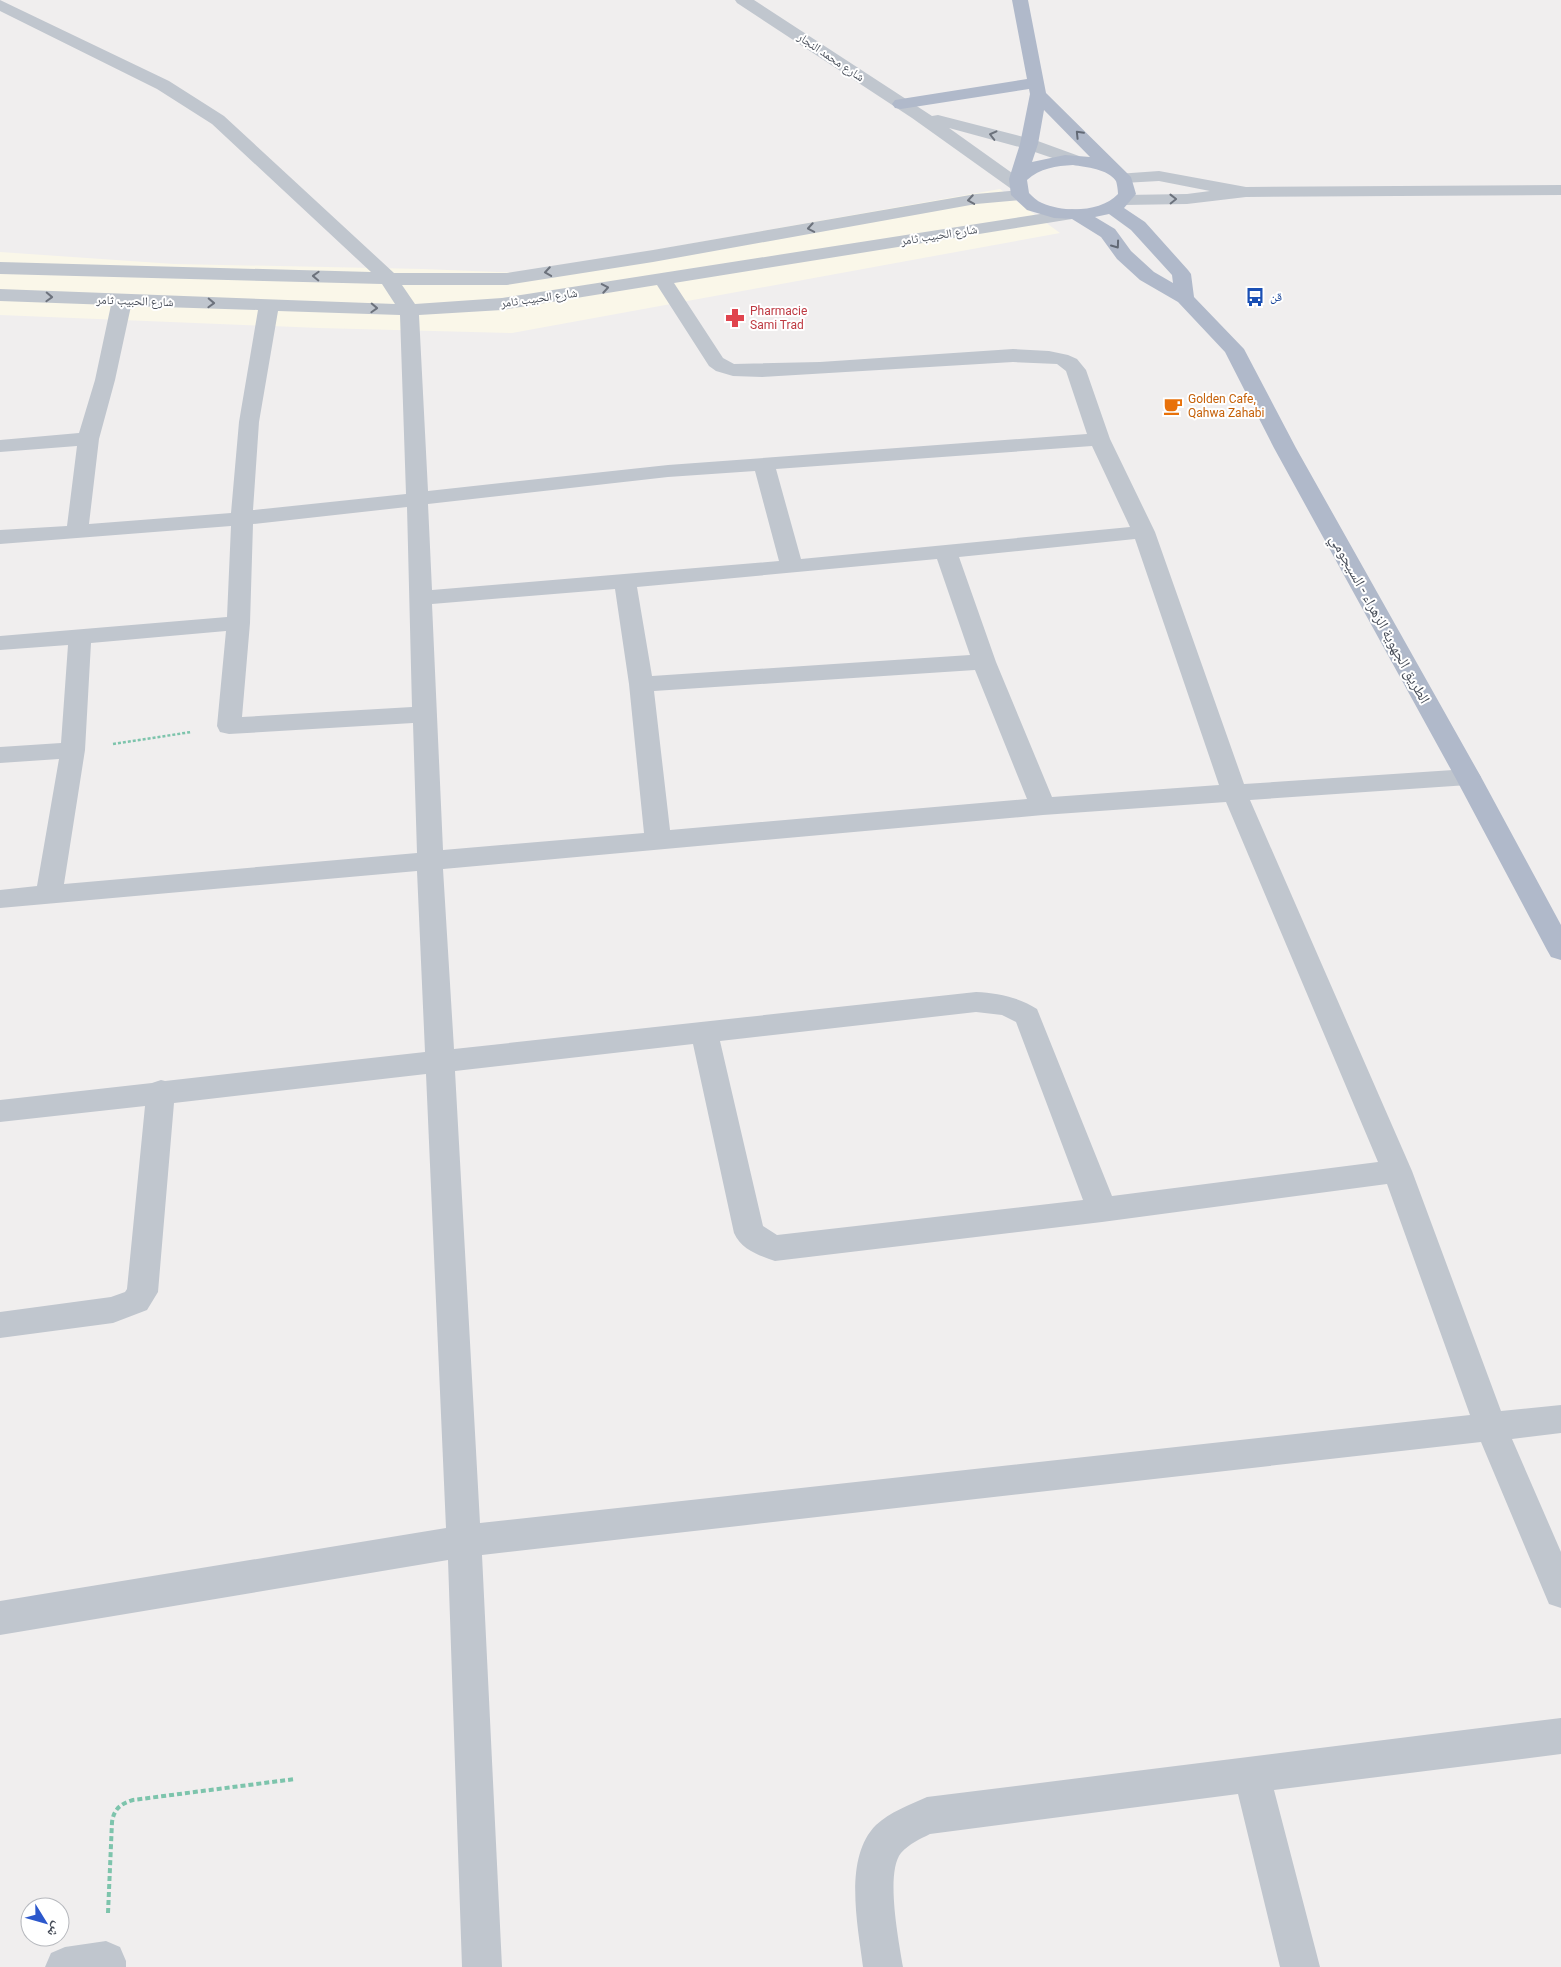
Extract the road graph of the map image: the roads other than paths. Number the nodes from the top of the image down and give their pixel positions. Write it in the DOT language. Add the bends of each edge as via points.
graph roads {
  1 [pos="743,0"];
  2 [pos="1020,0"];
  3 [pos="0,5"];
  4 [pos="1037,88"];
  5 [pos="901,104"];
  6 [pos="918,114"];
  7 [pos="1029,144"];
  8 [pos="1072,160"];
  9 [pos="1117,174"];
  10 [pos="1018,186"];
  11 [pos="1561,190"];
  12 [pos="1246,192"];
  13 [pos="1118,204"];
  14 [pos="1075,214"];
  15 [pos="0,268"];
  16 [pos="388,278"];
  17 [pos="662,278"];
  18 [pos="0,296"];
  19 [pos="1186,298"];
  20 [pos="122,300"];
  21 [pos="269,305"];
  22 [pos="409,310"];
  23 [pos="88,439"];
  24 [pos="1099,439"];
  25 [pos="0,446"];
  26 [pos="764,463"];
  27 [pos="418,499"];
  28 [pos="242,518"];
  29 [pos="77,531"];
  30 [pos="1144,532"];
  31 [pos="0,537"];
  32 [pos="946,552"];
  33 [pos="792,567"];
  34 [pos="626,581"];
  35 [pos="422,598"];
  36 [pos="238,623"];
  37 [pos="80,636"];
  38 [pos="0,643"];
  39 [pos="984,662"];
  40 [pos="641,684"];
  41 [pos="425,714"];
  42 [pos="73,750"];
  43 [pos="0,755"];
  44 [pos="1468,777"];
  45 [pos="1234,792"];
  46 [pos="1043,806"];
  47 [pos="658,841"];
  48 [pos="430,862"];
  49 [pos="49,895"];
  50 [pos="0,899"];
  51 [pos="1561,950"];
  52 [pos="704,1032"];
  53 [pos="441,1062"];
  54 [pos="161,1091"];
  55 [pos="0,1110"];
  56 [pos="1397,1171"];
  57 [pos="1102,1210"];
  58 [pos="0,1325"];
  59 [pos="1561,1419"];
  60 [pos="1490,1426"];
  61 [pos="464,1541"];
  62 [pos="1561,1592"];
  63 [pos="0,1618"];
  64 [pos="1561,1736"];
  65 [pos="1252,1774"];
  66 [pos="106,1964"];
  67 [pos="65,1967"];
  68 [pos="482,1967"];
  69 [pos="884,1967"];
  70 [pos="1300,1967"];
  1 -- 5 [label="street, شارع محمد النجار"];
  2 -- 4 [label="main road"];
  3 -- 16 [label="street" via="163,85 218,120"];
  4 -- 5 [label="main road"];
  4 -- 7 [label="main road"];
  9 -- 4 [label="main road, one-way"];
  5 -- 6 [label="street, شارع محمد النجار"];
  7 -- 6 [label="street, one-way"];
  6 -- 10 [label="street"];
  7 -- 8 [label="street"];
  7 -- 10 [label="main road"];
  8 -- 9 [label="main road" via="1087,162"];
  8 -- 10 [label="main road" via="1054,161 1025,171"];
  9 -- 12 [label="street" via="1159,176"];
  9 -- 13 [label="main road" via="1127,185 1128,192"];
  10 -- 14 [label="main road" via="1040,208"];
  10 -- 16 [label="street, شارع الحبيب ثامر, one-way" via="976,199 508,278"];
  11 -- 12 [label="street"];
  13 -- 12 [label="street, one-way"];
  13 -- 14 [label="main road" via="1097,213"];
  13 -- 19 [label="main road" via="1181,274"];
  14 -- 17 [label="street, شارع الحبيب ثامر"];
  14 -- 19 [label="main road, الطريق الجهوية الزهراء - السيجومي, one-way" via="1108,234 1124,255 1147,276"];
  16 -- 15 [label="street, شارع الحبيب ثامر, one-way"];
  16 -- 22 [label="street"];
  22 -- 17 [label="street, شارع الحبيب ثامر, one-way" via="502,304"];
  17 -- 24 [label="street" via="716,362 723,367 743,371 795,369 1007,356 1061,360 1076,370"];
  18 -- 20 [label="street, شارع الحبيب ثامر, one-way"];
  19 -- 44 [label="main road, الطريق الجهوية الزهراء - السيجومي" via="1234,349 1285,448"];
  20 -- 21 [label="street, شارع الحبيب ثامر, one-way"];
  20 -- 23 [label="street"];
  21 -- 22 [label="street, شارع الحبيب ثامر, one-way"];
  21 -- 28 [label="street" via="249,422"];
  22 -- 27 [label="street"];
  23 -- 25 [label="street"];
  23 -- 29 [label="street"];
  24 -- 26 [label="street"];
  24 -- 30 [label="street"];
  26 -- 27 [label="street"];
  26 -- 33 [label="street"];
  27 -- 28 [label="street"];
  27 -- 35 [label="street"];
  28 -- 29 [label="street"];
  28 -- 36 [label="street"];
  29 -- 31 [label="street"];
  30 -- 32 [label="street"];
  30 -- 45 [label="street"];
  32 -- 33 [label="street"];
  32 -- 39 [label="street"];
  33 -- 34 [label="street"];
  34 -- 35 [label="street"];
  34 -- 40 [label="street"];
  35 -- 41 [label="street"];
  36 -- 37 [label="street"];
  36 -- 41 [label="street" via="230,726"];
  37 -- 38 [label="street"];
  37 -- 42 [label="street"];
  39 -- 40 [label="street"];
  39 -- 46 [label="street"];
  40 -- 47 [label="street"];
  41 -- 48 [label="street"];
  42 -- 43 [label="street"];
  42 -- 49 [label="street"];
  44 -- 45 [label="street"];
  44 -- 51 [label="main road, الطريق الجهوية الزهراء - السيجومي"];
  45 -- 46 [label="street"];
  45 -- 56 [label="street"];
  46 -- 47 [label="street"];
  47 -- 48 [label="street"];
  48 -- 49 [label="street"];
  48 -- 53 [label="street"];
  49 -- 50 [label="street"];
  52 -- 53 [label="street"];
  52 -- 57 [label="street" via="976,1002 1000,1003 1015,1008 1027,1016"];
  52 -- 57 [label="street" via="749,1233 768,1246 782,1248"];
  53 -- 54 [label="street"];
  53 -- 61 [label="street"];
  54 -- 55 [label="street"];
  54 -- 58 [label="street" via="139,1297 125,1307 113,1310"];
  56 -- 57 [label="street"];
  56 -- 60 [label="street"];
  59 -- 60 [label="street"];
  60 -- 61 [label="street"];
  60 -- 62 [label="street"];
  61 -- 63 [label="street"];
  61 -- 68 [label="street"];
  64 -- 65 [label="street"];
  65 -- 69 [label="street" via="927,1816 900,1829 888,1840 876,1861 875,1910"];
  65 -- 70 [label="street"];
  66 -- 67 [label="street"];
}
